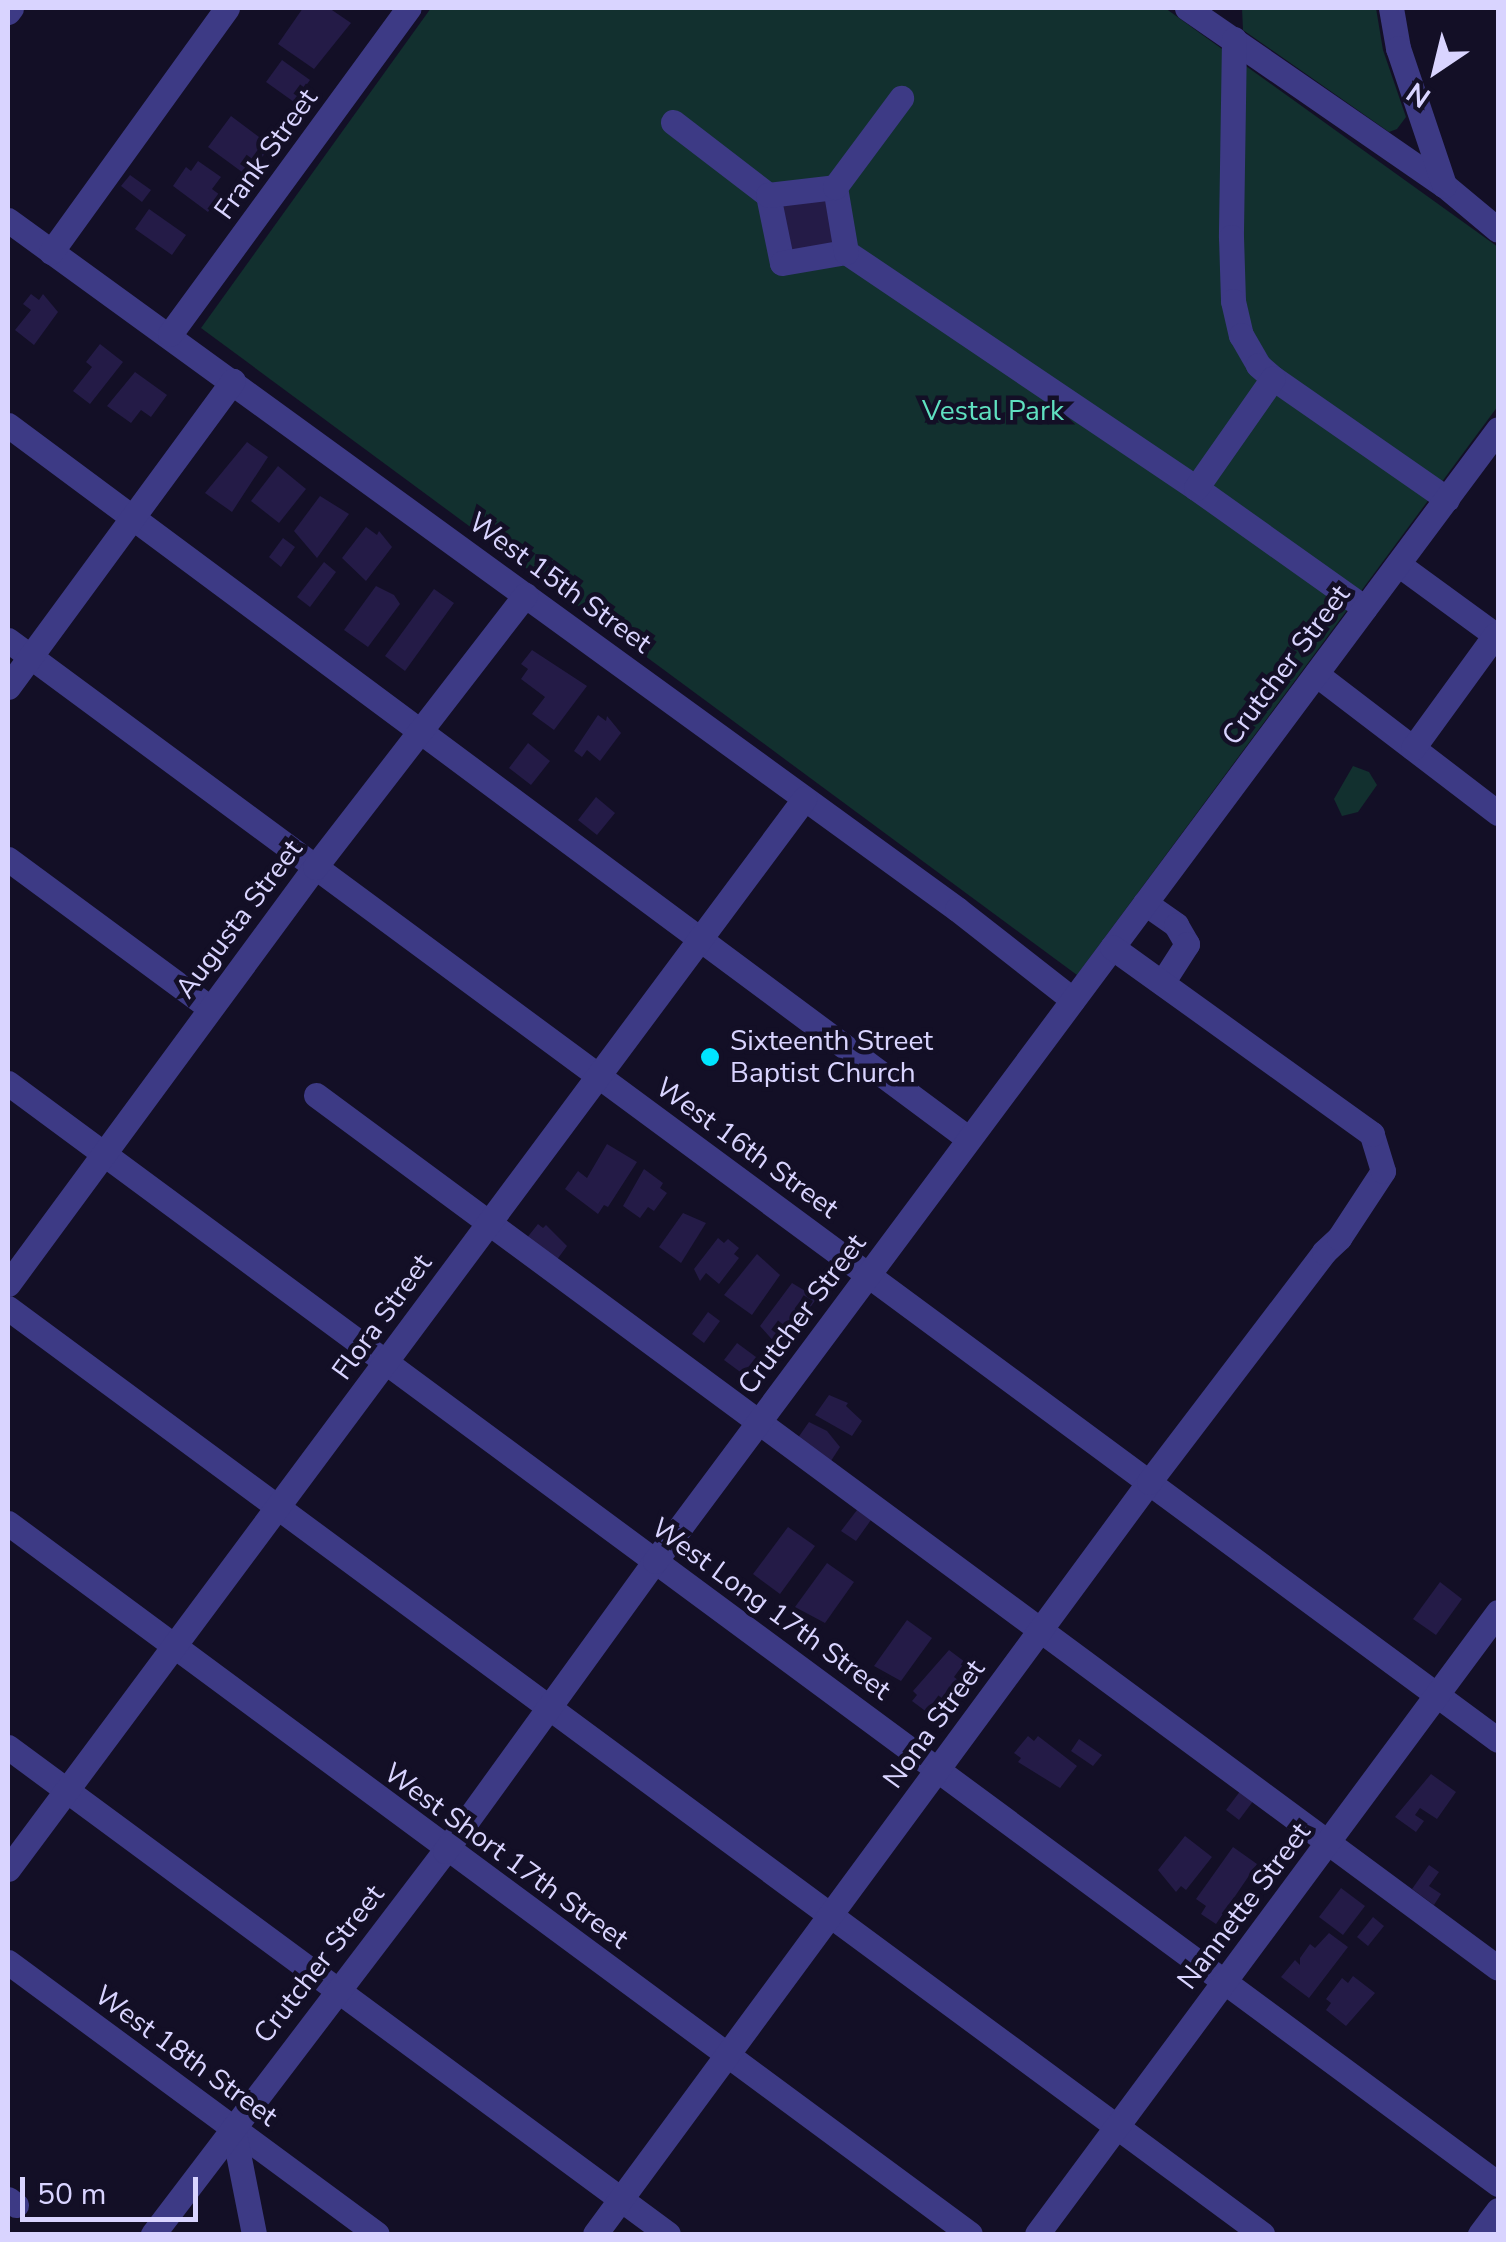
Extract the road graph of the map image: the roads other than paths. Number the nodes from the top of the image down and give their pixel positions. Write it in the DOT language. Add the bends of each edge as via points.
graph roads {
  1 [pos="227,8"];
  2 [pos="409,8"];
  3 [pos="1391,8"];
  4 [pos="1204,12"];
  5 [pos="1234,39"];
  6 [pos="901,98"];
  7 [pos="674,122"];
  8 [pos="1444,185"];
  9 [pos="834,187"];
  10 [pos="768,195"];
  11 [pos="8,220"];
  12 [pos="1498,230"];
  13 [pos="51,252"];
  14 [pos="846,252"];
  15 [pos="170,334"];
  16 [pos="1273,378"];
  17 [pos="233,381"];
  18 [pos="8,425"];
  19 [pos="1498,429"];
  20 [pos="1196,488"];
  21 [pos="1446,499"];
  22 [pos="132,518"];
  23 [pos="1398,564"];
  24 [pos="526,595"];
  25 [pos="1365,608"];
  26 [pos="1497,636"];
  27 [pos="8,640"];
  28 [pos="30,656"];
  29 [pos="1316,674"];
  30 [pos="8,686"];
  31 [pos="420,733"];
  32 [pos="1413,748"];
  33 [pos="804,799"];
  34 [pos="1498,813"];
  35 [pos="8,859"];
  36 [pos="314,866"];
  37 [pos="1146,903"];
  38 [pos="700,939"];
  39 [pos="1112,947"];
  40 [pos="1162,983"];
  41 [pos="1073,1000"];
  42 [pos="210,1008"];
  43 [pos="598,1076"];
  44 [pos="8,1083"];
  45 [pos="316,1094"];
  46 [pos="969,1140"];
  47 [pos="103,1153"];
  48 [pos="489,1223"];
  49 [pos="868,1275"];
  50 [pos="8,1284"];
  51 [pos="8,1308"];
  52 [pos="385,1362"];
  53 [pos="759,1422"];
  54 [pos="1149,1482"];
  55 [pos="278,1511"];
  56 [pos="8,1524"];
  57 [pos="655,1561"];
  58 [pos="1498,1612"];
  59 [pos="1041,1630"];
  60 [pos="174,1646"];
  61 [pos="1437,1695"];
  62 [pos="549,1710"];
  63 [pos="1498,1740"];
  64 [pos="8,1747"];
  65 [pos="938,1770"];
  66 [pos="66,1790"];
  67 [pos="1328,1842"];
  68 [pos="445,1850"];
  69 [pos="8,1869"];
  70 [pos="829,1918"];
  71 [pos="8,1962"];
  72 [pos="1498,1968"];
  73 [pos="1225,1982"];
  74 [pos="336,1989"];
  75 [pos="727,2055"];
  76 [pos="1117,2127"];
  77 [pos="232,2128"];
  78 [pos="1498,2184"];
  79 [pos="621,2200"];
  80 [pos="1498,2210"];
  81 [pos="153,2234"];
  82 [pos="254,2234"];
  83 [pos="377,2234"];
  84 [pos="595,2234"];
  85 [pos="668,2234"];
  86 [pos="970,2234"];
  87 [pos="1037,2234"];
  88 [pos="1262,2234"];
  89 [pos="1480,2234"];
  1 -- 13 [label="street"];
  2 -- 15 [label="street, Frank Street"];
  3 -- 8 [label="street"];
  4 -- 5 [label="street"];
  5 -- 8 [label="street"];
  5 -- 16 [label="street" via="1233,301 1241,335"];
  6 -- 9 [label="street"];
  7 -- 10 [label="street"];
  8 -- 12 [label="street"];
  9 -- 10 [label="street"];
  9 -- 14 [label="street"];
  10 -- 14 [label="street" via="782,263"];
  11 -- 13 [label="street, West 15th Street"];
  13 -- 15 [label="street, West 15th Street"];
  14 -- 20 [label="street"];
  15 -- 17 [label="street, West 15th Street"];
  16 -- 20 [label="street"];
  16 -- 21 [label="street"];
  17 -- 22 [label="street"];
  17 -- 24 [label="street, West 15th Street"];
  18 -- 22 [label="street"];
  19 -- 21 [label="street, Crutcher Street"];
  20 -- 25 [label="street"];
  21 -- 23 [label="street, Crutcher Street"];
  22 -- 28 [label="street"];
  22 -- 31 [label="street"];
  23 -- 25 [label="street, Crutcher Street"];
  23 -- 26 [label="street"];
  24 -- 31 [label="street, Augusta Street"];
  24 -- 33 [label="street, West 15th Street"];
  25 -- 29 [label="street, Crutcher Street"];
  26 -- 32 [label="street"];
  27 -- 28 [label="street, West 16th Street"];
  28 -- 30 [label="street"];
  28 -- 36 [label="street, West 16th Street"];
  29 -- 32 [label="street"];
  29 -- 37 [label="street, Crutcher Street"];
  31 -- 36 [label="street, Augusta Street"];
  31 -- 38 [label="street"];
  32 -- 34 [label="street"];
  33 -- 38 [label="street, Flora Street"];
  33 -- 41 [label="street, West 15th Street"];
  35 -- 42 [label="street"];
  36 -- 42 [label="street, Augusta Street"];
  36 -- 43 [label="street, West 16th Street"];
  37 -- 39 [label="street, Crutcher Street"];
  37 -- 40 [label="street" via="1176,924 1187,944"];
  38 -- 43 [label="street, Flora Street"];
  38 -- 46 [label="street"];
  39 -- 40 [label="street"];
  39 -- 41 [label="street, Crutcher Street"];
  40 -- 54 [label="street, Nona Street" via="1372,1134 1384,1170 1340,1238"];
  41 -- 46 [label="street, Crutcher Street"];
  42 -- 47 [label="street, Augusta Street"];
  43 -- 48 [label="street, Flora Street"];
  43 -- 49 [label="street, West 16th Street"];
  44 -- 47 [label="street, West Long 17th Street"];
  45 -- 48 [label="street"];
  46 -- 49 [label="street, Crutcher Street"];
  47 -- 50 [label="street, Augusta Street"];
  47 -- 52 [label="street, West Long 17th Street"];
  48 -- 52 [label="street, Flora Street"];
  48 -- 53 [label="street"];
  49 -- 53 [label="street, Crutcher Street"];
  49 -- 54 [label="street, West 16th Street"];
  51 -- 55 [label="street"];
  52 -- 55 [label="street, Flora Street"];
  52 -- 57 [label="street, West Long 17th Street"];
  53 -- 57 [label="street, Crutcher Street"];
  53 -- 59 [label="street"];
  54 -- 59 [label="street, Nona Street"];
  54 -- 61 [label="street, West 16th Street"];
  55 -- 60 [label="street, Flora Street"];
  55 -- 62 [label="street"];
  56 -- 60 [label="street, West Short 17th Street"];
  57 -- 62 [label="street, Crutcher Street"];
  57 -- 65 [label="street, West Long 17th Street"];
  58 -- 61 [label="street, Nannette Street"];
  59 -- 65 [label="street, Nona Street"];
  59 -- 67 [label="street"];
  60 -- 66 [label="street, Flora Street"];
  60 -- 68 [label="street, West Short 17th Street"];
  61 -- 63 [label="street, West 16th Street"];
  61 -- 67 [label="street, Nannette Street"];
  62 -- 68 [label="street, Crutcher Street"];
  62 -- 70 [label="street"];
  64 -- 66 [label="street"];
  65 -- 70 [label="street, Nona Street"];
  65 -- 73 [label="street, West Long 17th Street"];
  66 -- 69 [label="street, Flora Street"];
  66 -- 74 [label="street"];
  67 -- 72 [label="street"];
  67 -- 73 [label="street, Nannette Street"];
  68 -- 74 [label="street, Crutcher Street"];
  68 -- 75 [label="street, West Short 17th Street"];
  70 -- 75 [label="street, Nona Street"];
  70 -- 76 [label="street"];
  71 -- 77 [label="street, West 18th Street"];
  73 -- 76 [label="street, Nannette Street"];
  73 -- 78 [label="street, West Long 17th Street"];
  74 -- 77 [label="street, Crutcher Street"];
  74 -- 79 [label="street"];
  75 -- 79 [label="street, Nona Street"];
  75 -- 86 [label="street, West Short 17th Street"];
  76 -- 87 [label="street, Nannette Street"];
  76 -- 88 [label="street"];
  77 -- 81 [label="street, Crutcher Street"];
  77 -- 82 [label="street"];
  77 -- 83 [label="street, West 18th Street"];
  79 -- 84 [label="street, Nona Street"];
  79 -- 85 [label="street"];
  80 -- 89 [label="street"];
}
